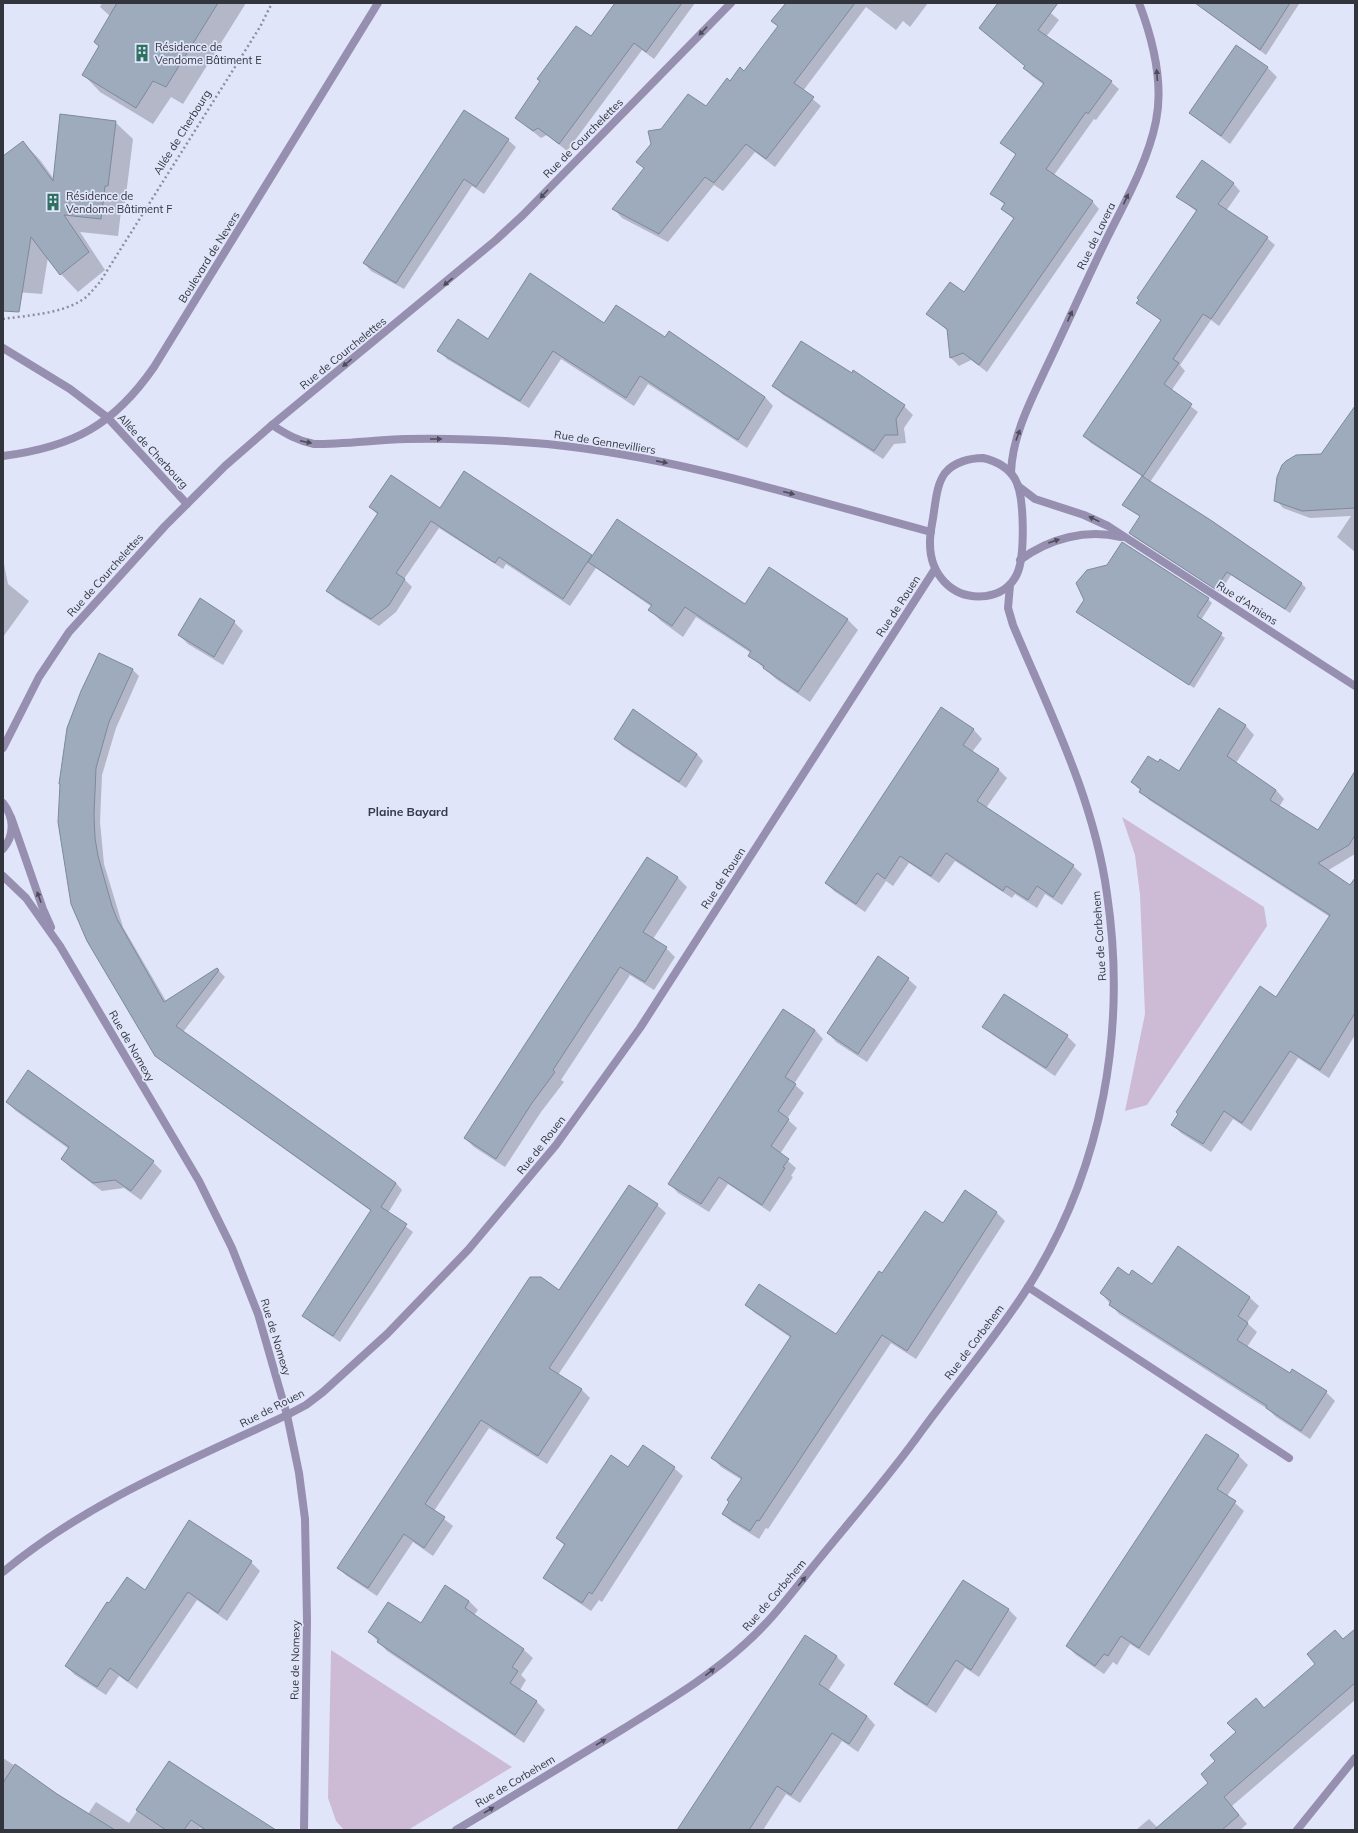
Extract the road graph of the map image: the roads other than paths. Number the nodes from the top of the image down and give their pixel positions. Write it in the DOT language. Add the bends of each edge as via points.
graph roads {
  1 [pos="378,3"];
  2 [pos="731,3"];
  3 [pos="1139,3"];
  4 [pos="3,348"];
  5 [pos="108,418"];
  6 [pos="272,425"];
  7 [pos="3,456"];
  8 [pos="1011,473"];
  9 [pos="1018,486"];
  10 [pos="187,504"];
  11 [pos="931,532"];
  12 [pos="1128,539"];
  13 [pos="1020,560"];
  14 [pos="935,569"];
  15 [pos="1010,585"];
  16 [pos="1355,686"];
  17 [pos="3,748"];
  18 [pos="3,803"];
  19 [pos="11,817"];
  20 [pos="3,849"];
  21 [pos="3,876"];
  22 [pos="60,946"];
  23 [pos="1028,1287"];
  24 [pos="287,1415"];
  25 [pos="1288,1458"];
  26 [pos="3,1572"];
  27 [pos="1355,1758"];
  28 [pos="304,1830"];
  29 [pos="456,1830"];
  30 [pos="1297,1830"];
  1 -- 5 [label="street, Boulevard de Nevers" via="154,367 138,390"];
  2 -- 6 [label="street, Rue de Courchelettes, one-way" via="496,240"];
  8 -- 3 [label="street, Rue de Lavera, one-way" via="1016,442 1034,394 1130,191 1152,137 1158,98 1157,74 1149,30"];
  4 -- 5 [label="street, Allée de Cherbourg" via="70,389"];
  5 -- 7 [label="street, Boulevard de Nevers" via="66,443 38,451"];
  5 -- 10 [label="street, Allée de Cherbourg"];
  6 -- 10 [label="street, Rue de Courchelettes"];
  6 -- 11 [label="street, Rue de Gennevilliers, one-way" via="293,438 314,444 466,439 548,444 636,457 699,470"];
  8 -- 9 [label="street"];
  8 -- 11 [label="street" via="999,464 983,458 967,460 951,468 939,486"];
  12 -- 9 [label="street, Rue d'Amiens, one-way" via="1084,515 1035,499"];
  9 -- 13 [label="street" via="1021,504"];
  10 -- 17 [label="street, Rue de Courchelettes" via="137,555 69,632 39,677"];
  11 -- 14 [label="street" via="930,542"];
  13 -- 12 [label="street, Rue d'Amiens, one-way" via="1049,543 1072,536 1097,533"];
  12 -- 16 [label="street, Rue d'Amiens"];
  13 -- 15 [label="street" via="1017,573"];
  14 -- 15 [label="street" via="947,586 961,594 988,595"];
  14 -- 24 [label="street, Rue de Rouen" via="640,1028 556,1145 468,1250 387,1334 323,1392"];
  15 -- 23 [label="street, Rue de Corbehem" via="1008,608 1013,626 1075,773 1090,816 1107,893 1114,974 1109,1064 1102,1109 1088,1161 1066,1217"];
  18 -- 19 [label="street, Rue de Nomexy"];
  19 -- 20 [label="street" via="11,834"];
  22 -- 19 [label="street, Rue de Nomexy, one-way" via="43,910"];
  21 -- 22 [label="street, Rue de Nomexy" via="26,898"];
  22 -- 24 [label="street, Rue de Nomexy" via="222,1224 258,1314"];
  23 -- 25 [label="street"];
  29 -- 23 [label="street, Rue de Corbehem, one-way" via="678,1696 746,1643 779,1609 873,1497"];
  24 -- 26 [label="street, Rue de Rouen" via="94,1508 43,1541"];
  24 -- 28 [label="street, Rue de Nomexy" via="299,1473 306,1543"];
  27 -- 30 [label="street"];
}
